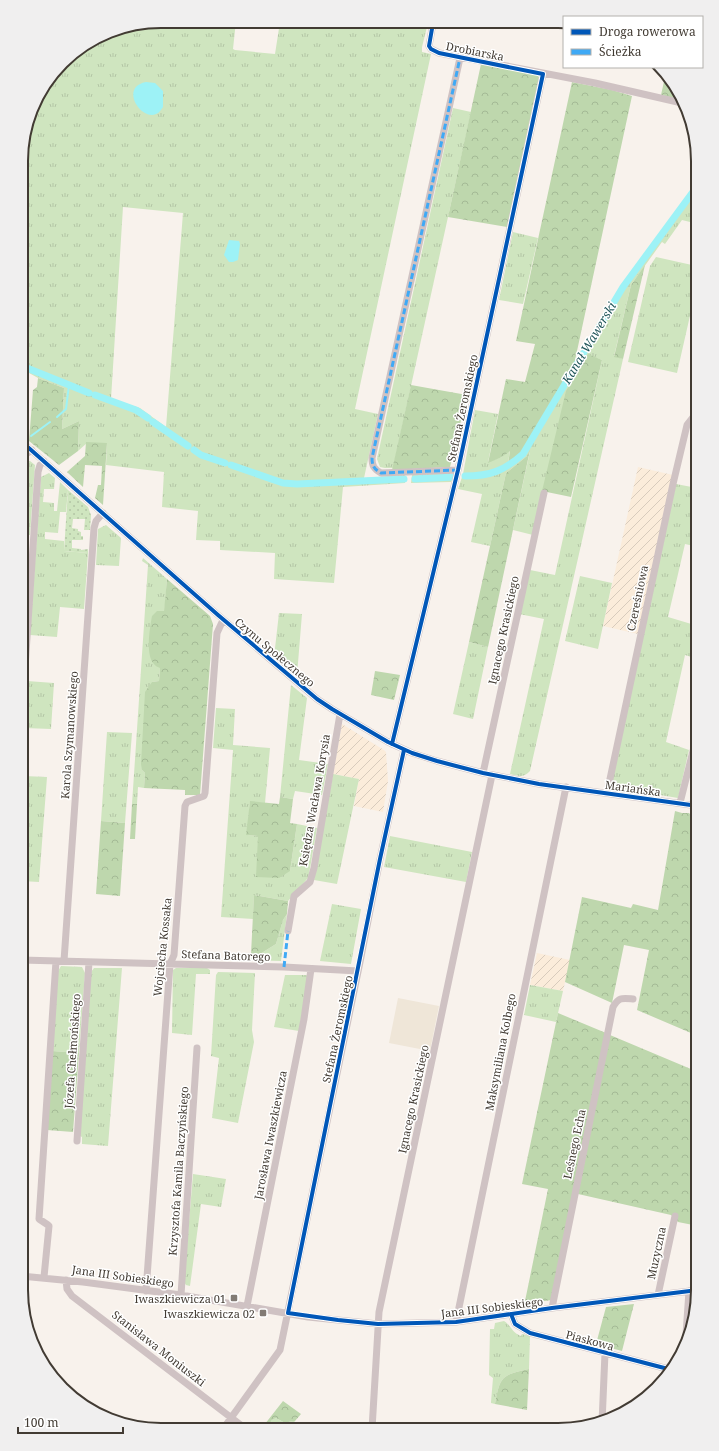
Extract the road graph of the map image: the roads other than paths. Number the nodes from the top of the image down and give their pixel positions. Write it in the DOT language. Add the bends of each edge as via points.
graph roads {
  1 [pos="432,28"];
  2 [pos="460,58"];
  3 [pos="543,74"];
  4 [pos="677,102"];
  5 [pos="691,420"];
  6 [pos="28,447"];
  7 [pos="32,450"];
  8 [pos="28,453"];
  9 [pos="44,461"];
  10 [pos="458,470"];
  11 [pos="544,493"];
  12 [pos="102,513"];
  13 [pos="28,612"];
  14 [pos="223,620"];
  15 [pos="340,714"];
  16 [pos="392,744"];
  17 [pos="404,750"];
  18 [pos="691,759"];
  19 [pos="484,773"];
  20 [pos="492,774"];
  21 [pos="566,787"];
  22 [pos="607,793"];
  23 [pos="680,803"];
  24 [pos="691,805"];
  25 [pos="288,931"];
  26 [pos="28,960"];
  27 [pos="60,961"];
  28 [pos="89,962"];
  29 [pos="170,964"];
  30 [pos="311,969"];
  31 [pos="358,971"];
  32 [pos="633,999"];
  33 [pos="197,1048"];
  34 [pos="77,1141"];
  35 [pos="675,1216"];
  36 [pos="28,1276"];
  37 [pos="44,1277"];
  38 [pos="66,1280"];
  39 [pos="146,1291"];
  40 [pos="689,1291"];
  41 [pos="181,1295"];
  42 [pos="658,1295"];
  43 [pos="247,1306"];
  44 [pos="552,1308"];
  45 [pos="288,1313"];
  46 [pos="511,1314"];
  47 [pos="687,1321"];
  48 [pos="456,1322"];
  49 [pos="378,1324"];
  50 [pos="605,1353"];
  51 [pos="666,1368"];
  52 [pos="602,1416"];
  53 [pos="231,1418"];
  54 [pos="227,1423"];
  55 [pos="238,1423"];
  56 [pos="372,1423"];
  1 -- 2 [label="street, Drobiarska" via="429,46 431,49 439,54"];
  2 -- 3 [label="street, Drobiarska"];
  2 -- 10 [label="street" via="372,458 375,470 381,472"];
  3 -- 4 [label="street, Drobiarska"];
  3 -- 10 [label="street, Stefana Żeromskiego"];
  5 -- 22 [label="street, Czereśniowa" via="687,425 673,484"];
  6 -- 7 [label="street, Czynu Społecznego"];
  7 -- 8 [label="street"];
  7 -- 9 [label="street, Czynu Społecznego"];
  9 -- 12 [label="street, Czynu Społecznego"];
  9 -- 13 [label="street" via="38,472"];
  10 -- 16 [label="street, Stefana Żeromskiego"];
  11 -- 19 [label="street, Ignacego Krasickiego"];
  12 -- 14 [label="street, Czynu Społecznego"];
  12 -- 27 [label="street, Karola Szymanowskiego" via="94,528"];
  14 -- 15 [label="street, Czynu Społecznego" via="317,699"];
  14 -- 29 [label="street, Wojciecha Kossaka" via="217,633 205,793 204,796 187,802 184,806 174,955"];
  15 -- 16 [label="street, Czynu Społecznego"];
  15 -- 25 [label="street, Księdza Wacława Korysia" via="314,868 310,882 294,896"];
  16 -- 17 [label="street, Czynu Społecznego"];
  17 -- 19 [label="street, Czynu Społecznego"];
  17 -- 31 [label="street, Stefana Żeromskiego"];
  18 -- 23 [label="street"];
  19 -- 20 [label="street, Czynu Społecznego"];
  20 -- 21 [label="street, Czynu Społecznego"];
  20 -- 49 [label="street, Ignacego Krasickiego"];
  21 -- 22 [label="street, Mariańska"];
  21 -- 48 [label="street, Maksymiliana Kolbego"];
  22 -- 23 [label="street, Mariańska"];
  23 -- 24 [label="street, Mariańska"];
  26 -- 27 [label="street, Stefana Batorego"];
  27 -- 28 [label="street, Stefana Batorego"];
  27 -- 37 [label="street, Karola Szymanowskiego" via="39,1219 49,1226"];
  28 -- 29 [label="street, Stefana Batorego"];
  28 -- 34 [label="street, Józefa Chełmońskiego"];
  29 -- 30 [label="street, Stefana Batorego"];
  29 -- 39 [label="street, Wojciecha Kossaka"];
  30 -- 31 [label="street, Stefana Batorego"];
  30 -- 43 [label="street, Jarosława Iwaszkiewicza"];
  31 -- 45 [label="street, Stefana Żeromskiego"];
  32 -- 44 [label="street, Leśnego Echa" via="619,999 614,1007"];
  33 -- 41 [label="street, Krzysztofa Kamila Baczyńskiego"];
  35 -- 42 [label="street, Muzyczna"];
  36 -- 37 [label="street, Jana III Sobieskiego"];
  37 -- 38 [label="street, Jana III Sobieskiego"];
  38 -- 39 [label="street, Jana III Sobieskiego"];
  38 -- 53 [label="street, Stanisława Moniuszki" via="67,1289 72,1296"];
  39 -- 41 [label="street, Jana III Sobieskiego"];
  40 -- 42 [label="street, Jana III Sobieskiego"];
  40 -- 47 [label="street"];
  41 -- 43 [label="street, Jana III Sobieskiego"];
  42 -- 44 [label="street, Jana III Sobieskiego"];
  43 -- 45 [label="street, Jana III Sobieskiego"];
  44 -- 46 [label="street, Jana III Sobieskiego"];
  45 -- 49 [label="street, Jana III Sobieskiego"];
  45 -- 53 [label="street, Stefana Żeromskiego" via="280,1350"];
  46 -- 48 [label="street, Jana III Sobieskiego"];
  46 -- 50 [label="street, Piaskowa" via="515,1324 530,1333"];
  48 -- 49 [label="street, Jana III Sobieskiego"];
  49 -- 56 [label="street, Ignacego Krasickiego"];
  50 -- 51 [label="street, Piaskowa"];
  50 -- 52 [label="street"];
  53 -- 54 [label="street, Stefana Żeromskiego"];
  53 -- 55 [label="street, Stanisława Moniuszki"];
}
